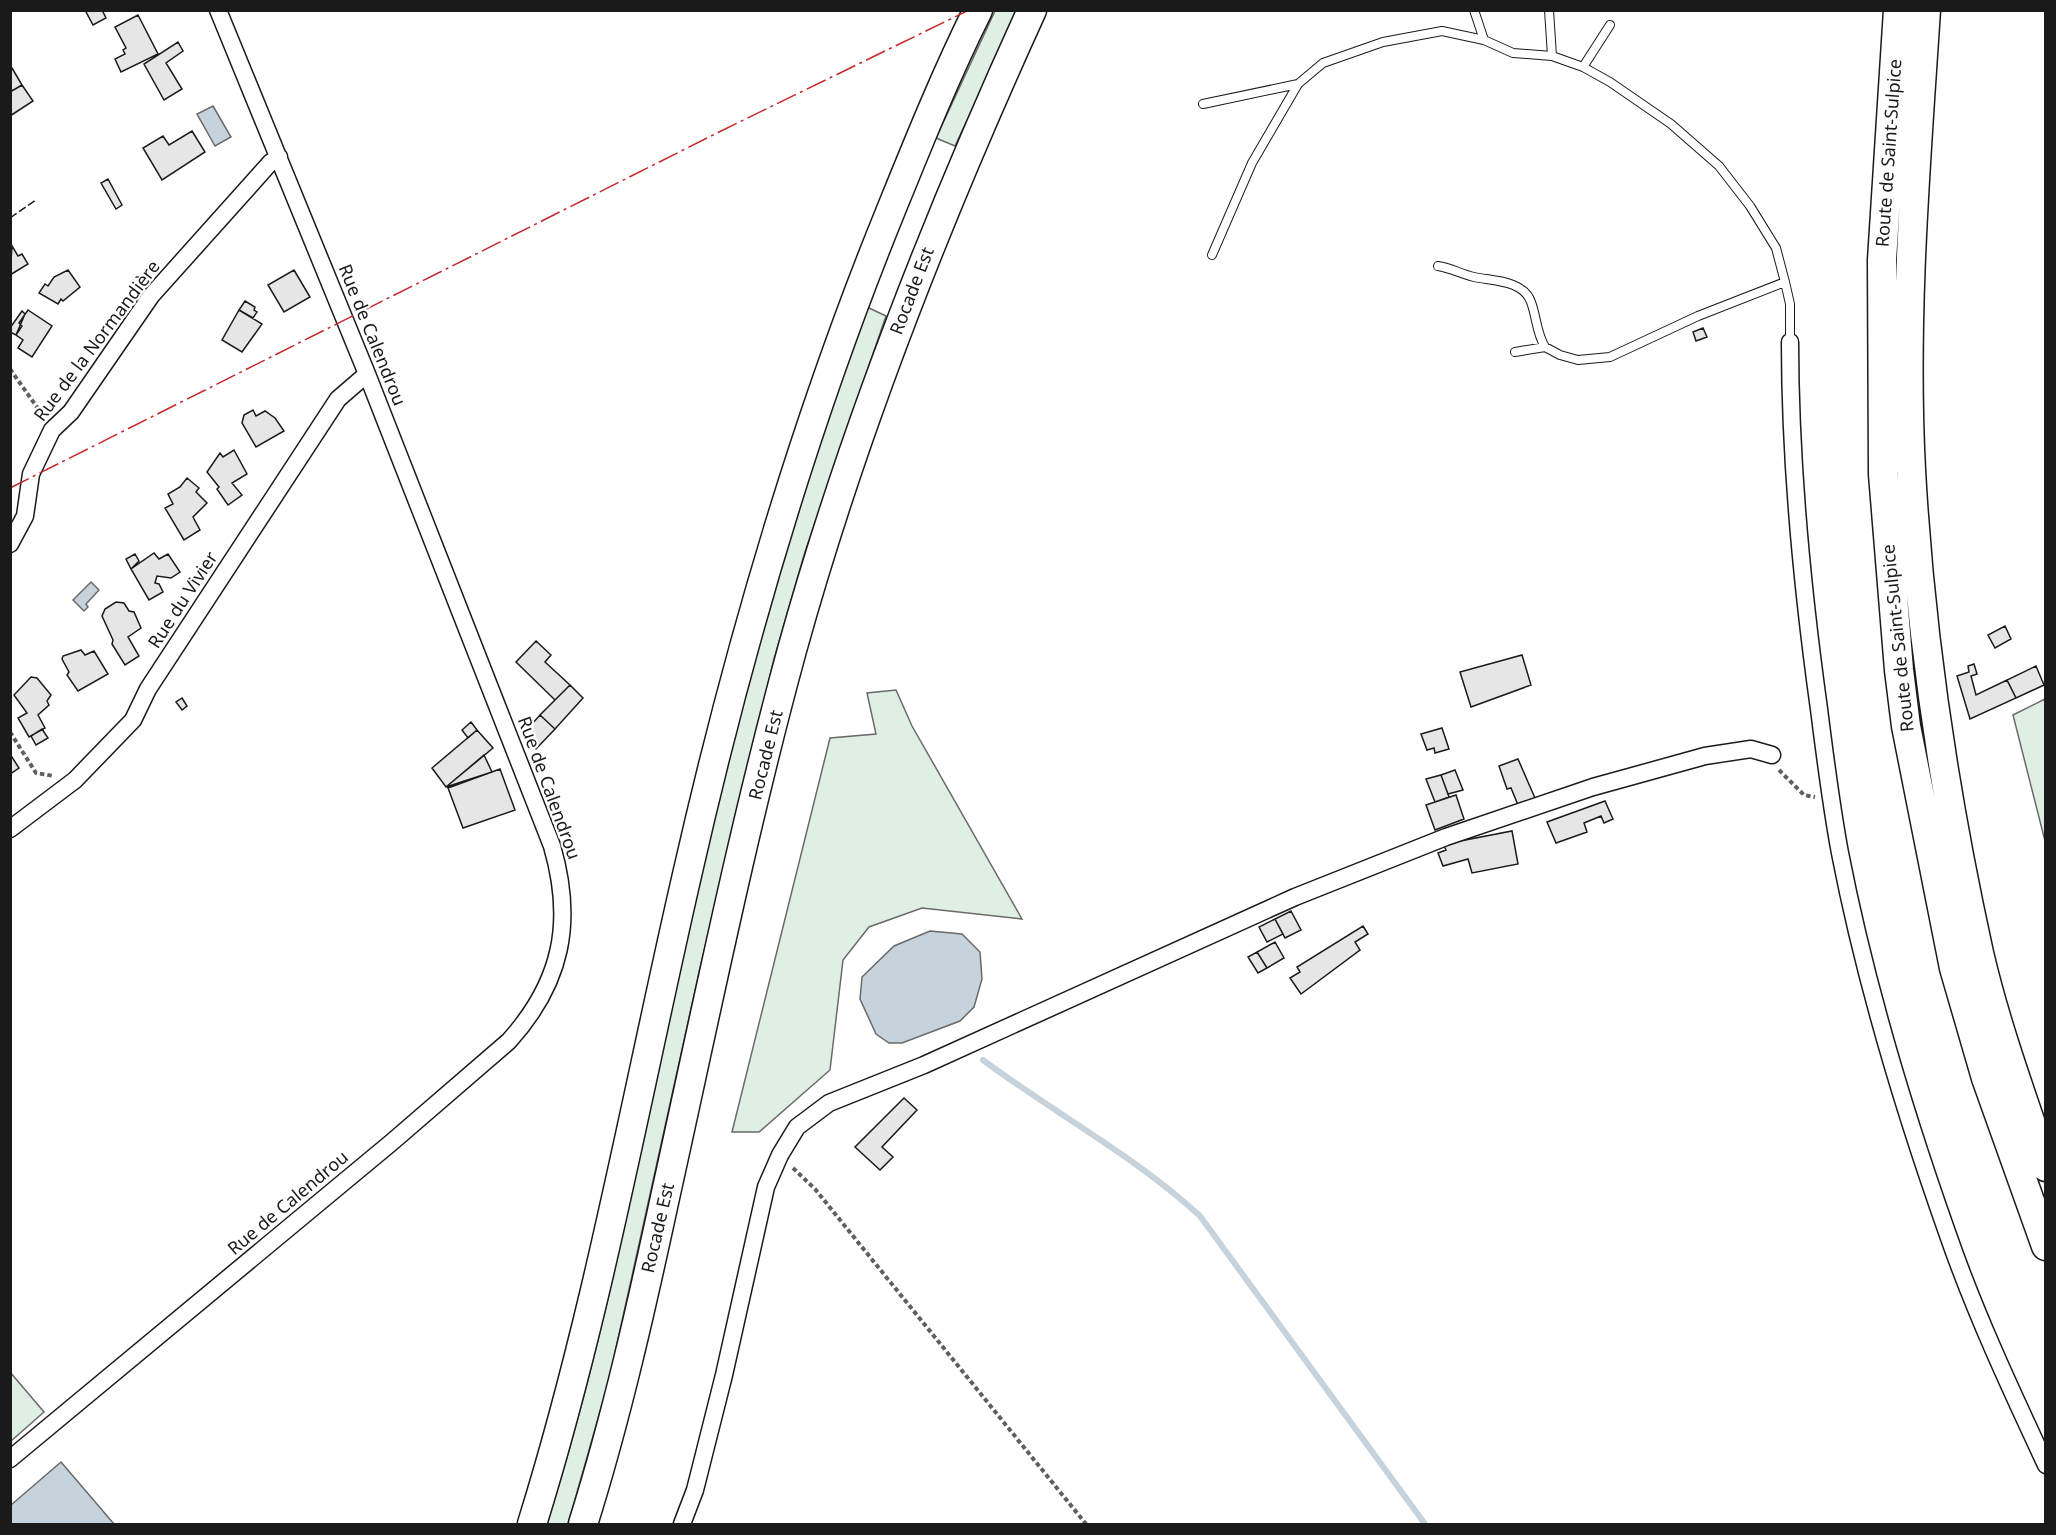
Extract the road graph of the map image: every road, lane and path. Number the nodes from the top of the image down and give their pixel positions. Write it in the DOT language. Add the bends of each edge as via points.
graph roads {
  1 [pos="218,10"];
  2 [pos="978,10"];
  3 [pos="1032,10"];
  4 [pos="1474,10"];
  5 [pos="1550,10"];
  6 [pos="1898,10"];
  7 [pos="1926,10"];
  8 [pos="1610,25"];
  9 [pos="1484,40"];
  10 [pos="1552,56"];
  11 [pos="1583,67"];
  12 [pos="1298,84"];
  13 [pos="1203,104"];
  14 [pos="279,157"];
  15 [pos="1212,255"];
  16 [pos="1438,266"];
  17 [pos="1785,282"];
  18 [pos="1790,342"];
  19 [pos="1545,347"];
  20 [pos="1515,352"];
  21 [pos="10,369"];
  22 [pos="367,374"];
  23 [pos="52,430"];
  24 [pos="10,544"];
  25 [pos="10,732"];
  26 [pos="1772,755"];
  27 [pos="75,780"];
  28 [pos="1830,799"];
  29 [pos="10,830"];
  30 [pos="780,1155"];
  31 [pos="2046,1167"];
  32 [pos="2046,1246"];
  33 [pos="10,1459"];
  34 [pos="2046,1466"];
  35 [pos="532,1524"];
  36 [pos="583,1524"];
  37 [pos="682,1524"];
  38 [pos="1086,1524"];
  1 -- 14 [label="street, Rue de Calendrou"];
  2 -- 35 [label="highway" via="869,264 814,413 746,634 687,874 573,1381"];
  3 -- 36 [label="highway, Rocade Est" via="909,297 824,543 760,778 649,1273"];
  4 -- 9 [label="lane"];
  5 -- 10 [label="lane"];
  6 -- 32 [label="highway, Route de Saint-Sulpice" via="1882,272 1883,474 1899,670 1906,726 1954,968 1986,1078"];
  7 -- 31 [label="highway, Route de Saint-Sulpice" via="1910,293 1911,468 1926,656 1934,721 1980,955 2012,1068"];
  8 -- 11 [label="lane"];
  9 -- 10 [label="lane" via="1513,53"];
  9 -- 12 [label="lane" via="1442,31 1383,42 1323,63"];
  10 -- 11 [label="lane"];
  11 -- 17 [label="lane" via="1671,124 1719,166 1776,248"];
  12 -- 13 [label="lane"];
  12 -- 15 [label="lane" via="1252,163"];
  14 -- 22 [label="street, Rue de Calendrou"];
  14 -- 23 [label="street, Rue de la Normandière" via="151,296 71,412"];
  16 -- 19 [label="lane" via="1516,286 1525,292"];
  17 -- 18 [label="lane" via="1790,304"];
  17 -- 19 [label="lane" via="1698,316 1610,357 1578,360"];
  18 -- 28 [label="street" via="1790,422 1799,545"];
  19 -- 20 [label="lane"];
  21 -- 23 [label="path"];
  22 -- 27 [label="street, Rue du Vivier" via="339,399 153,681 133,720"];
  22 -- 33 [label="street, Rue de Calendrou" via="552,846 564,911 553,974 523,1025 487,1062"];
  23 -- 24 [label="street, Rue de la Normandière" via="31,474 25,516"];
  25 -- 27 [label="path" via="36,773"];
  26 -- 28 [label="path" via="1779,771 1804,795"];
  26 -- 30 [label="street" via="1751,748 1705,756 1593,787 1446,837 1295,897 924,1065 829,1102 797,1127"];
  27 -- 29 [label="street, Rue du Vivier"];
  28 -- 34 [label="street" via="1884,1037 1948,1236"];
  30 -- 37 [label="street" via="765,1188 724,1375"];
  30 -- 38 [label="path" via="815,1189"];
}
